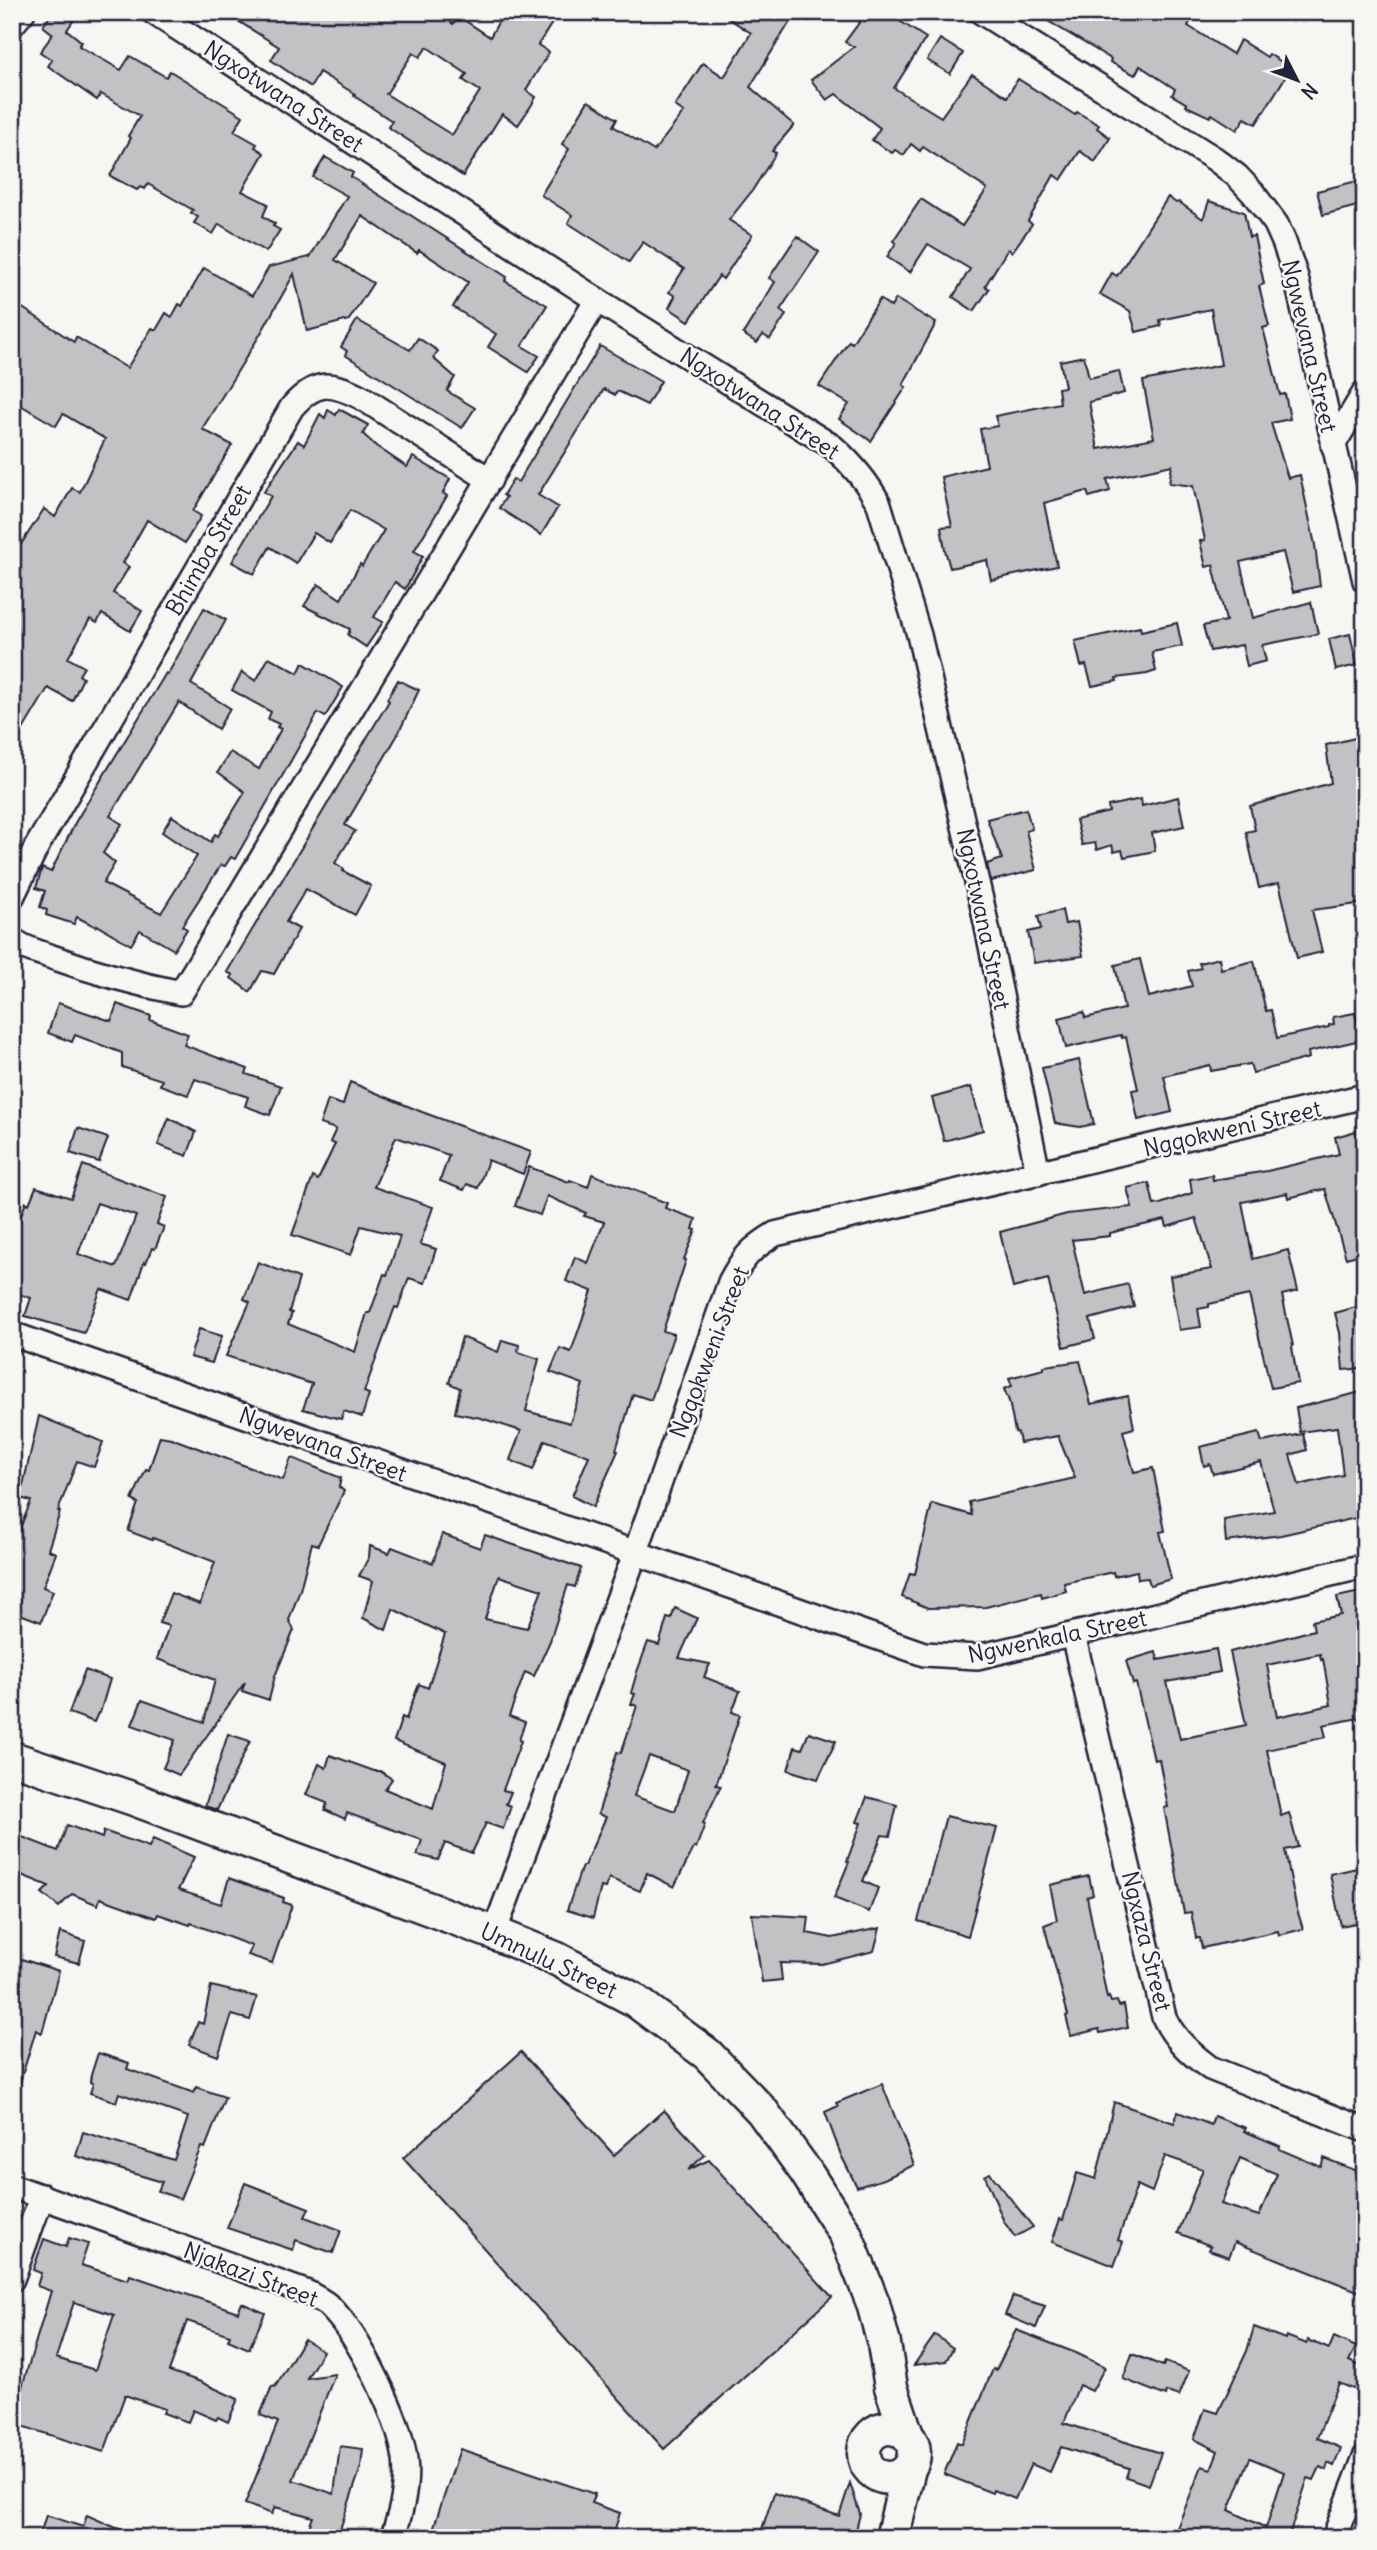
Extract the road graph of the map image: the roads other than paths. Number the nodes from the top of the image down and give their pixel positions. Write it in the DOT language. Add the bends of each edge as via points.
graph roads {
  1 [pos="23,12"];
  2 [pos="153,12"];
  3 [pos="981,12"];
  4 [pos="12,25"];
  5 [pos="597,300"];
  6 [pos="1365,392"];
  7 [pos="1333,445"];
  8 [pos="490,480"];
  9 [pos="1365,581"];
  10 [pos="12,897"];
  11 [pos="12,939"];
  12 [pos="1365,1097"];
  13 [pos="1038,1173"];
  14 [pos="12,1334"];
  15 [pos="635,1554"];
  16 [pos="1365,1566"];
  17 [pos="1073,1635"];
  18 [pos="12,1758"];
  19 [pos="494,1933"];
  20 [pos="1365,2130"];
  21 [pos="12,2186"];
  22 [pos="42,2196"];
  23 [pos="12,2279"];
  24 [pos="894,2433"];
  25 [pos="1365,2457"];
  26 [pos="897,2473"];
  27 [pos="894,2528"];
  28 [pos="392,2538"];
  29 [pos="1334,2538"];
  1 -- 4 [label="street"];
  2 -- 5 [label="street, Ngxotwana Street"];
  3 -- 7 [label="street, Ngwevana Street" via="1215,159 1253,193 1276,224 1296,277"];
  5 -- 8 [label="street"];
  5 -- 13 [label="street, Ngxotwana Street" via="833,447 853,464 880,504 919,635 983,908"];
  6 -- 7 [label="street"];
  7 -- 9 [label="street, Ngwevana Street"];
  8 -- 10 [label="street, Bhimba Street" via="341,387 312,389 301,396 44,834"];
  8 -- 11 [label="street" via="181,993 74,964"];
  12 -- 13 [label="street, Ngqokweni Street"];
  13 -- 15 [label="street, Ngqokweni Street" via="775,1234 742,1259"];
  14 -- 15 [label="street, Ngwevana Street"];
  15 -- 17 [label="street, Ngwenkala Street" via="924,1654 977,1657"];
  15 -- 19 [label="street, Ngqokweni Street"];
  16 -- 17 [label="street, Ngwenkala Street"];
  17 -- 20 [label="street, Ngxaza Street" via="1170,2029 1210,2068"];
  18 -- 19 [label="street, Umnulu Street"];
  19 -- 24 [label="street, Umnulu Street" via="555,1958 633,1999 707,2054 762,2111 846,2235 884,2344"];
  21 -- 22 [label="street, Njakazi Street"];
  22 -- 23 [label="street"];
  22 -- 28 [label="street, Njakazi Street" via="308,2293 328,2305 363,2351 401,2437 404,2488"];
  24 -- 26 [label="street" via="914,2452 913,2461"];
  24 -- 26 [label="street" via="867,2442 865,2450 869,2468"];
  25 -- 29 [label="street"];
  26 -- 27 [label="street"];
}
